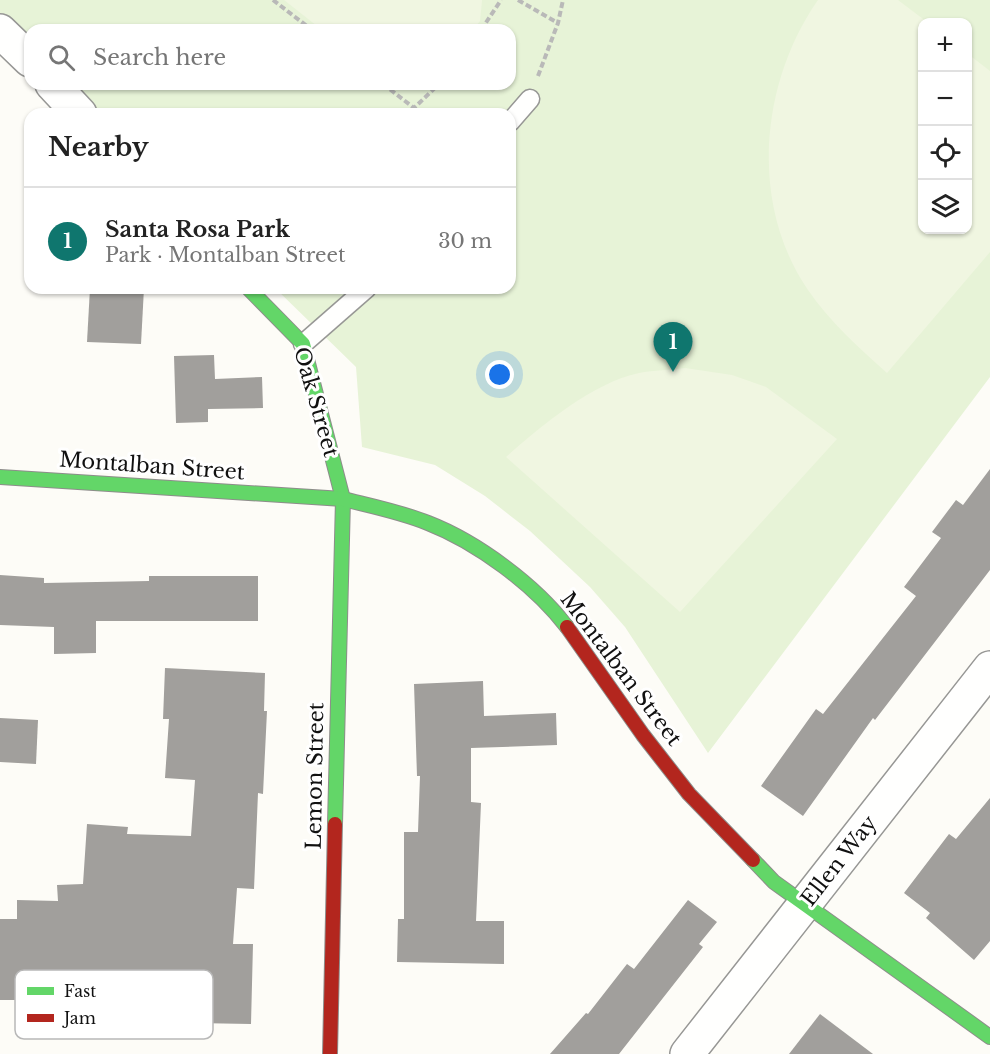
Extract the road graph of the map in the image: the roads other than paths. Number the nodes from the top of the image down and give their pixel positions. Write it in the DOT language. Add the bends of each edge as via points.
graph roads {
  1 [pos="0,32"];
  2 [pos="24,54"];
  3 [pos="58,90"];
  4 [pos="530,99"];
  5 [pos="74,108"];
  6 [pos="516,115"];
  7 [pos="254,294"];
  8 [pos="360,294"];
  9 [pos="303,344"];
  10 [pos="0,477"];
  11 [pos="343,499"];
  12 [pos="990,668"];
  13 [pos="805,905"];
  14 [pos="990,1037"];
  15 [pos="330,1054"];
  16 [pos="687,1054"];
  1 -- 2 [label="street"];
  3 -- 5 [label="street"];
  4 -- 6 [label="lane"];
  7 -- 9 [label="street, Oak Street"];
  8 -- 9 [label="lane"];
  9 -- 11 [label="street, Oak Street"];
  10 -- 11 [label="street, Montalban Street"];
  11 -- 13 [label="street, Montalban Street" via="429,523 516,576 565,624 689,794 774,882"];
  11 -- 15 [label="street, Lemon Street"];
  12 -- 13 [label="street, Ellen Way"];
  13 -- 14 [label="street, Montalban Street"];
  13 -- 16 [label="street, Ellen Way"];
}
